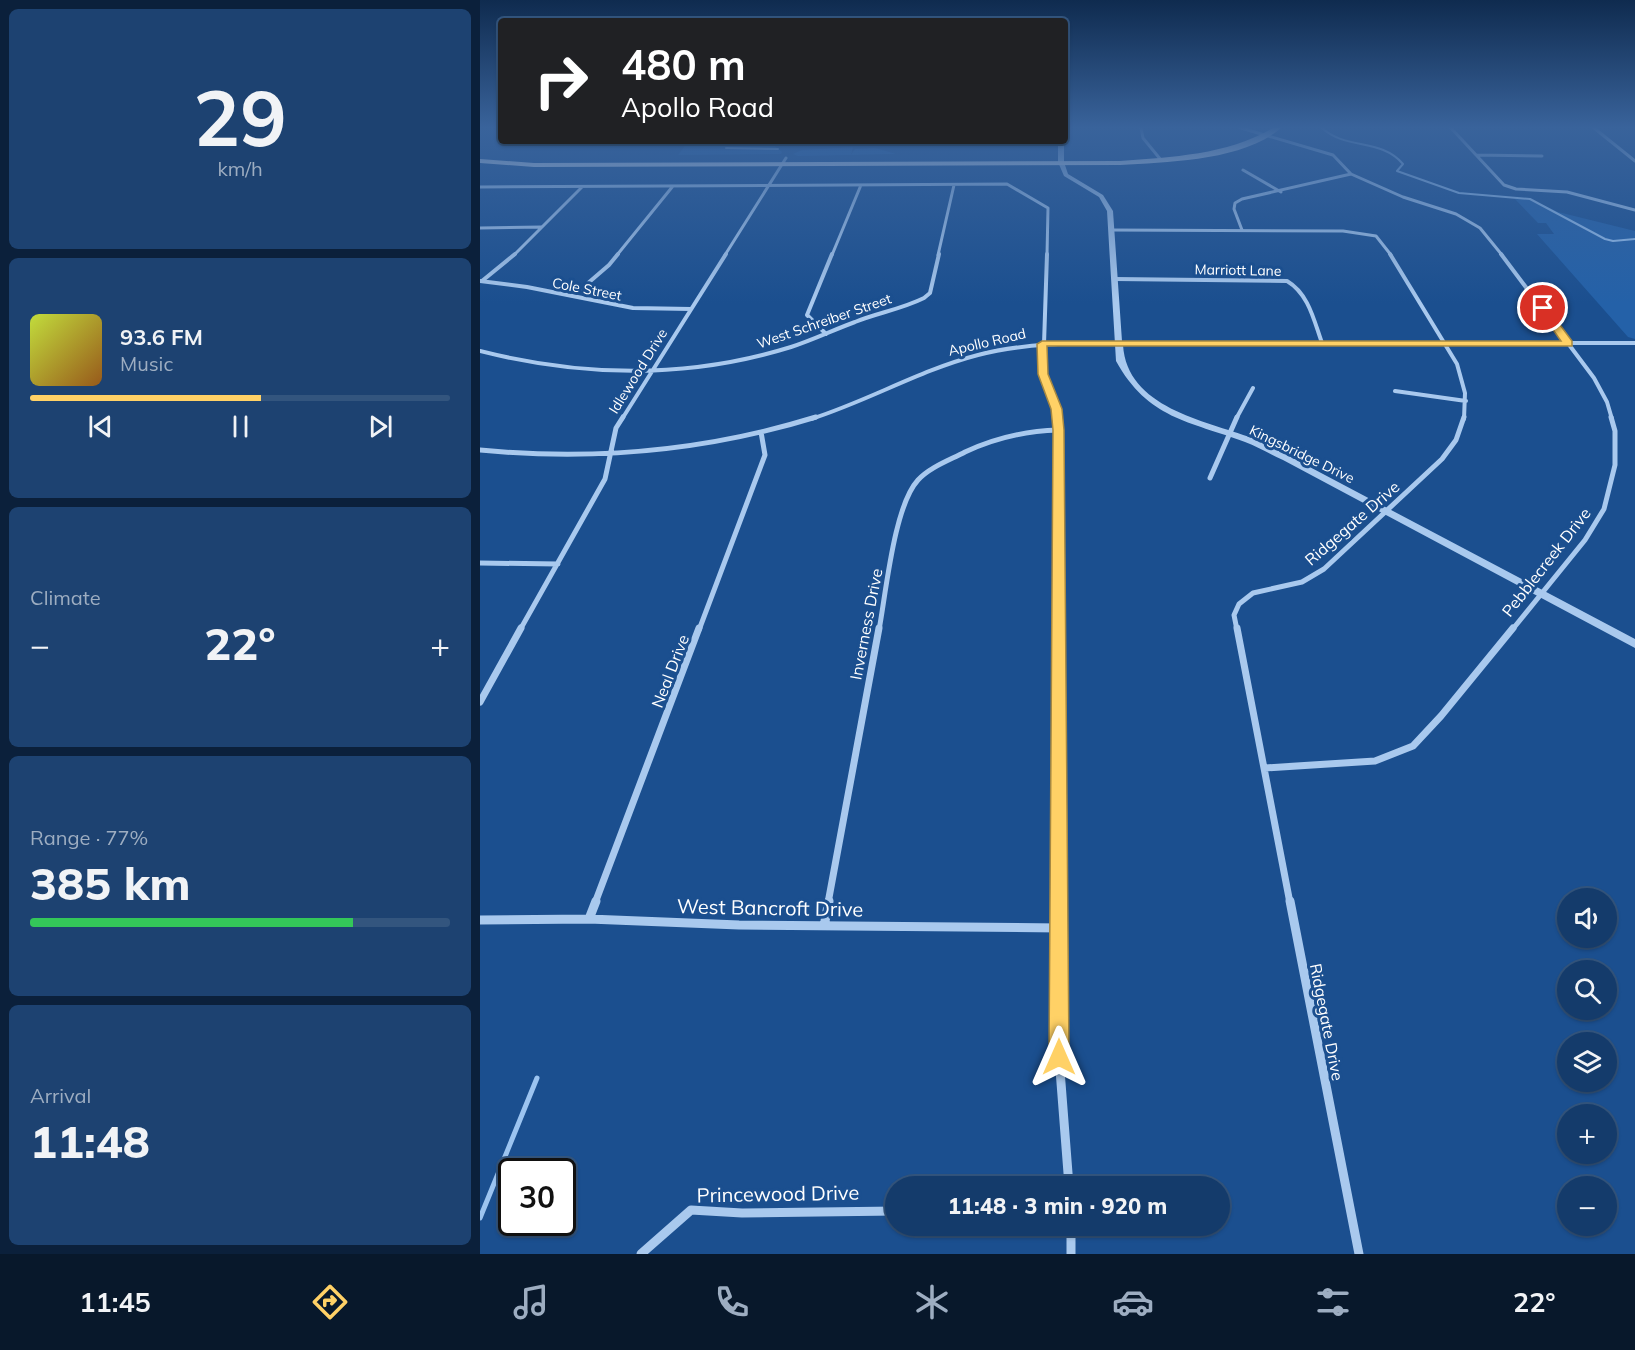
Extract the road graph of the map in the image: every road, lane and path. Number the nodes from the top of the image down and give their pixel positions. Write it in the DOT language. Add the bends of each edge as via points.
graph roads {
  1 [pos="673,186"];
  2 [pos="766,186"];
  3 [pos="480,187"];
  4 [pos="582,187"];
  5 [pos="626,187"];
  6 [pos="860,187"];
  7 [pos="954,187"];
  8 [pos="1012,187"];
  9 [pos="1085,187"];
  10 [pos="1272,187"];
  11 [pos="1302,187"];
  12 [pos="1379,187"];
  13 [pos="1508,187"];
  14 [pos="1281,192"];
  15 [pos="1635,210"];
  16 [pos="541,227"];
  17 [pos="480,228"];
  18 [pos="1111,230"];
  19 [pos="1242,230"];
  20 [pos="1115,279"];
  21 [pos="481,281"];
  22 [pos="573,296"];
  23 [pos="691,309"];
  24 [pos="826,334"];
  25 [pos="1119,343"];
  26 [pos="1322,343"];
  27 [pos="1635,343"];
  28 [pos="1042,344"];
  29 [pos="1446,344"];
  30 [pos="1568,344"];
  31 [pos="480,351"];
  32 [pos="651,372"];
  33 [pos="1252,388"];
  34 [pos="1395,391"];
  35 [pos="1466,401"];
  36 [pos="1058,430"];
  37 [pos="761,432"];
  38 [pos="1230,434"];
  39 [pos="480,450"];
  40 [pos="611,456"];
  41 [pos="1210,478"];
  42 [pos="1386,512"];
  43 [pos="480,563"];
  44 [pos="558,564"];
  45 [pos="1541,593"];
  46 [pos="1635,644"];
  47 [pos="480,702"];
  48 [pos="1264,768"];
  49 [pos="589,919"];
  50 [pos="480,920"];
  51 [pos="824,926"];
  52 [pos="1060,928"];
  53 [pos="1068,1176"];
  54 [pos="885,1211"];
  55 [pos="1071,1236"];
  56 [pos="641,1254"];
  57 [pos="1071,1254"];
  58 [pos="1359,1254"];
  1 -- 22 [label="street" via="609,265"];
  2 -- 23 [label="street, Idlewood Drive"];
  3 -- 4 [label="street"];
  4 -- 5 [label="street"];
  4 -- 16 [label="street"];
  6 -- 24 [label="street" via="809,305 807,315"];
  7 -- 24 [label="street, West Schreiber Street" via="930,293 916,302"];
  8 -- 28 [label="street" via="1048,208"];
  9 -- 18 [label="street, Kingsbridge Drive" via="1108,204"];
  10 -- 14 [label="street"];
  11 -- 14 [label="street"];
  12 -- 30 [label="street, Pebblecreek Drive" via="1469,220 1480,228"];
  13 -- 15 [label="street" via="1567,192"];
  14 -- 19 [label="street" via="1235,203"];
  16 -- 17 [label="street"];
  16 -- 21 [label="street"];
  18 -- 19 [label="street, Ridgegate Drive"];
  18 -- 20 [label="street, Kingsbridge Drive"];
  19 -- 29 [label="street, Ridgegate Drive" via="1343,231 1376,236"];
  20 -- 25 [label="street, Kingsbridge Drive"];
  20 -- 26 [label="street, Marriott Lane" via="1287,281 1295,284 1303,295"];
  21 -- 22 [label="street, Cole Street"];
  22 -- 23 [label="street, Cole Street" via="633,308"];
  23 -- 32 [label="street, Idlewood Drive"];
  24 -- 32 [label="street, West Schreiber Street" via="739,360"];
  25 -- 26 [label="street, Apollo Road"];
  25 -- 28 [label="street, Apollo Road"];
  25 -- 38 [label="street, Kingsbridge Drive" via="1124,371 1142,394 1185,420"];
  26 -- 29 [label="street, Apollo Road"];
  27 -- 30 [label="street, Apollo Road"];
  28 -- 36 [label="street" via="1043,374 1056,409"];
  28 -- 37 [label="street, Apollo Road" via="958,360 859,403"];
  29 -- 30 [label="street, Apollo Road"];
  29 -- 35 [label="street, Ridgegate Drive" via="1462,377"];
  30 -- 45 [label="street, Pebblecreek Drive" via="1607,402 1615,431 1615,465 1605,509"];
  31 -- 32 [label="street, West Schreiber Street" via="516,362 584,372"];
  32 -- 40 [label="street, Idlewood Drive" via="616,428"];
  33 -- 38 [label="street"];
  34 -- 35 [label="street"];
  35 -- 42 [label="street, Ridgegate Drive" via="1456,440"];
  36 -- 51 [label="street, Inverness Drive" via="1035,430 983,443 920,478 907,497 895,538"];
  36 -- 52 [label="street"];
  37 -- 40 [label="street, Apollo Road"];
  37 -- 49 [label="street, Neal Drive" via="765,455"];
  38 -- 41 [label="street"];
  38 -- 42 [label="street, Kingsbridge Drive" via="1276,453"];
  39 -- 40 [label="street, Apollo Road"];
  40 -- 44 [label="street, Idlewood Drive" via="605,480"];
  42 -- 45 [label="street, Kingsbridge Drive"];
  42 -- 48 [label="street, Ridgegate Drive" via="1304,582 1252,592 1238,602 1234,615"];
  43 -- 44 [label="street"];
  44 -- 47 [label="street, Idlewood Drive"];
  45 -- 46 [label="street, Kingsbridge Drive"];
  45 -- 48 [label="street, Pebblecreek Drive" via="1413,746 1375,761"];
  48 -- 58 [label="street, Ridgegate Drive"];
  49 -- 50 [label="street, West Bancroft Drive"];
  49 -- 51 [label="street, West Bancroft Drive"];
  51 -- 52 [label="street, West Bancroft Drive"];
  52 -- 53 [label="street" via="1059,1057"];
  54 -- 56 [label="street, Princewood Drive" via="691,1210"];
  55 -- 57 [label="street"];
}
